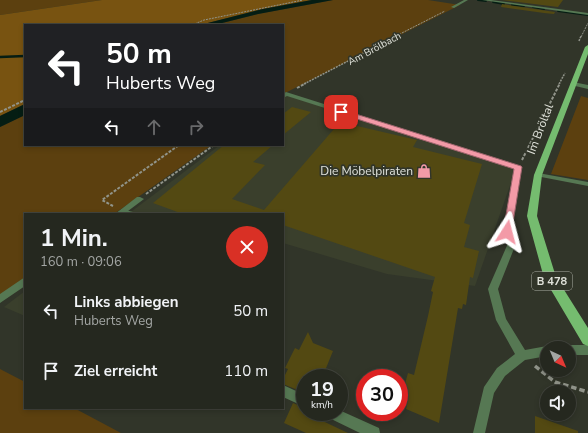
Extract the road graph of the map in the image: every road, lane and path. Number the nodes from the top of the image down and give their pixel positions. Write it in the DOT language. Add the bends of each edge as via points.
graph roads {
  1 [pos="303,0"];
  2 [pos="466,0"];
  3 [pos="484,0"];
  4 [pos="453,7"];
  5 [pos="588,14"];
  6 [pos="588,23"];
  7 [pos="194,24"];
  8 [pos="579,42"];
  9 [pos="588,47"];
  10 [pos="568,67"];
  11 [pos="573,84"];
  12 [pos="588,87"];
  13 [pos="284,95"];
  14 [pos="24,100"];
  15 [pos="0,112"];
  16 [pos="179,146"];
  17 [pos="213,146"];
  18 [pos="518,167"];
  19 [pos="538,175"];
  20 [pos="588,184"];
  21 [pos="140,199"];
  22 [pos="124,213"];
  23 [pos="24,283"];
  24 [pos="0,299"];
  25 [pos="588,340"];
  26 [pos="576,350"];
  27 [pos="588,350"];
  28 [pos="540,352"];
  29 [pos="522,355"];
  30 [pos="284,391"];
  31 [pos="588,392"];
  32 [pos="296,397"];
  33 [pos="348,421"];
  34 [pos="374,433"];
  35 [pos="478,433"];
  1 -- 7 [label="path"];
  2 -- 4 [label="street"];
  3 -- 5 [label="street"];
  4 -- 13 [label="path, Am Brölbach"];
  6 -- 8 [label="path"];
  9 -- 11 [label="main road, Im Bröltal / B 478"];
  10 -- 18 [label="path"];
  11 -- 12 [label="street"];
  11 -- 19 [label="main road, Im Bröltal / B 478"];
  13 -- 18 [label="street"];
  14 -- 15 [label="path"];
  16 -- 22 [label="path" via="102,200"];
  17 -- 21 [label="path"];
  18 -- 29 [label="street" via="507,232 513,241 493,289 501,320"];
  19 -- 20 [label="street"];
  19 -- 25 [label="main road, Im Bröltal / B 478" via="532,216 550,278"];
  21 -- 22 [label="street"];
  23 -- 24 [label="street"];
  26 -- 27 [label="street"];
  28 -- 29 [label="street"];
  29 -- 31 [label="path" via="555,382"];
  29 -- 35 [label="street" via="501,372 488,392"];
  30 -- 32 [label="street"];
  33 -- 34 [label="street"];
}
